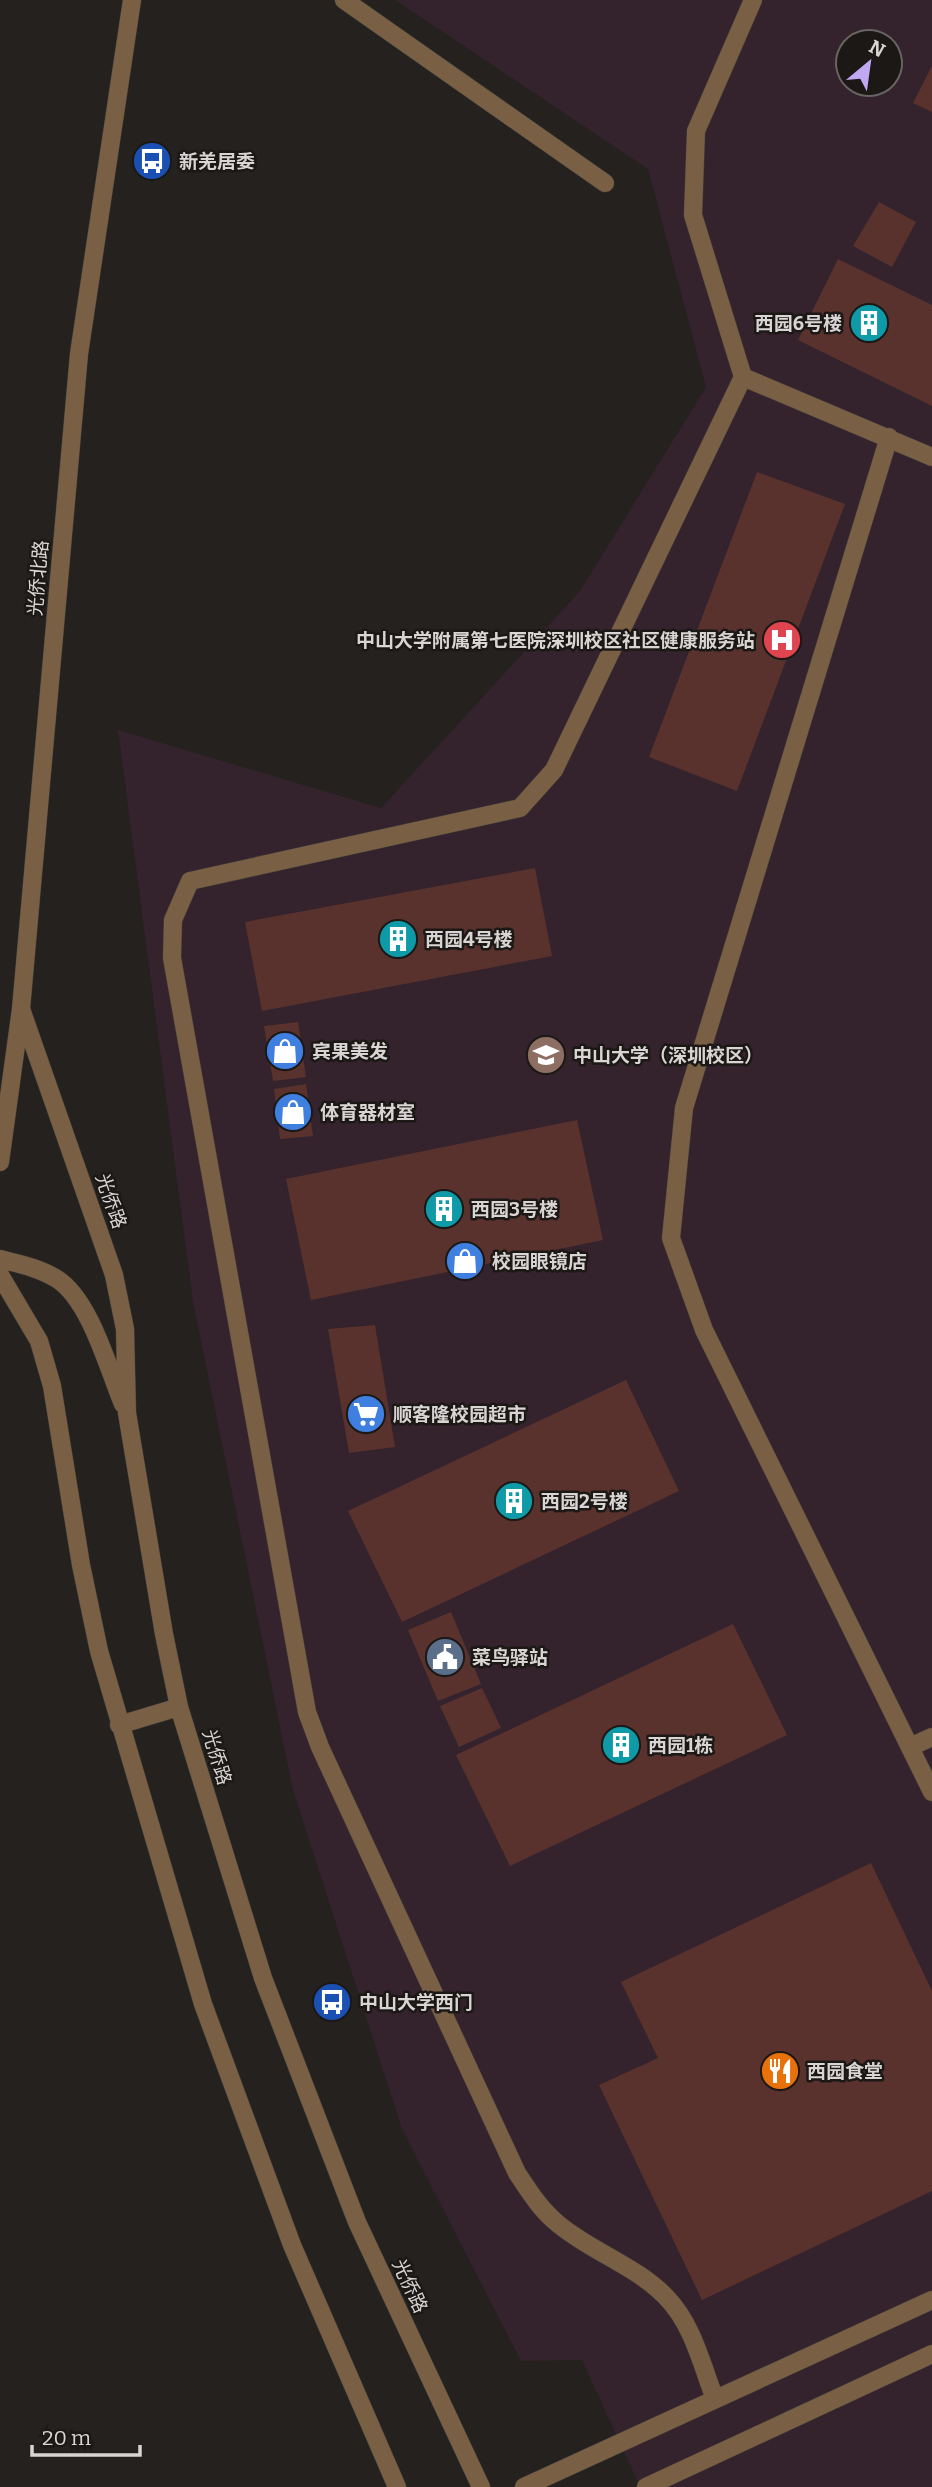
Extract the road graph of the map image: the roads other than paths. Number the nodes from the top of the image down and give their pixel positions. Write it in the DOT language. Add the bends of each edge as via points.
graph roads {
  1 [pos="132,0"];
  2 [pos="344,0"];
  3 [pos="752,0"];
  4 [pos="605,183"];
  5 [pos="743,377"];
  6 [pos="889,437"];
  7 [pos="932,457"];
  8 [pos="20,1009"];
  9 [pos="0,1162"];
  10 [pos="0,1259"];
  11 [pos="0,1275"];
  12 [pos="127,1413"];
  13 [pos="179,1707"];
  14 [pos="119,1725"];
  15 [pos="932,1737"];
  16 [pos="910,1746"];
  17 [pos="932,1792"];
  18 [pos="932,2300"];
  19 [pos="932,2354"];
  20 [pos="715,2399"];
  21 [pos="397,2487"];
  22 [pos="481,2487"];
  23 [pos="524,2487"];
  24 [pos="646,2487"];
  1 -- 8 [label="street, 光侨北路" via="79,354"];
  2 -- 4 [label="street"];
  3 -- 5 [label="street" via="696,131 693,215"];
  5 -- 6 [label="street"];
  5 -- 20 [label="street" via="554,769 520,808 190,881 173,920 172,958 307,1712 320,1747 517,2173 535,2201 558,2224 651,2283 669,2300 687,2325"];
  6 -- 7 [label="street"];
  6 -- 16 [label="street" via="684,1108 671,1238 705,1330"];
  8 -- 9 [label="street, 光侨北路"];
  8 -- 12 [label="street, 光侨路" via="114,1275 125,1329"];
  10 -- 12 [label="street" via="34,1267 59,1280 77,1298"];
  11 -- 14 [label="street" via="39,1340 52,1386 81,1565"];
  12 -- 13 [label="street, 光侨路" via="148,1552"];
  13 -- 14 [label="street"];
  13 -- 22 [label="street, 光侨路" via="263,1978 357,2222"];
  14 -- 21 [label="street" via="202,2004 292,2245"];
  15 -- 16 [label="street"];
  16 -- 17 [label="street"];
  18 -- 20 [label="street"];
  19 -- 24 [label="street"];
  20 -- 23 [label="street"];
}
